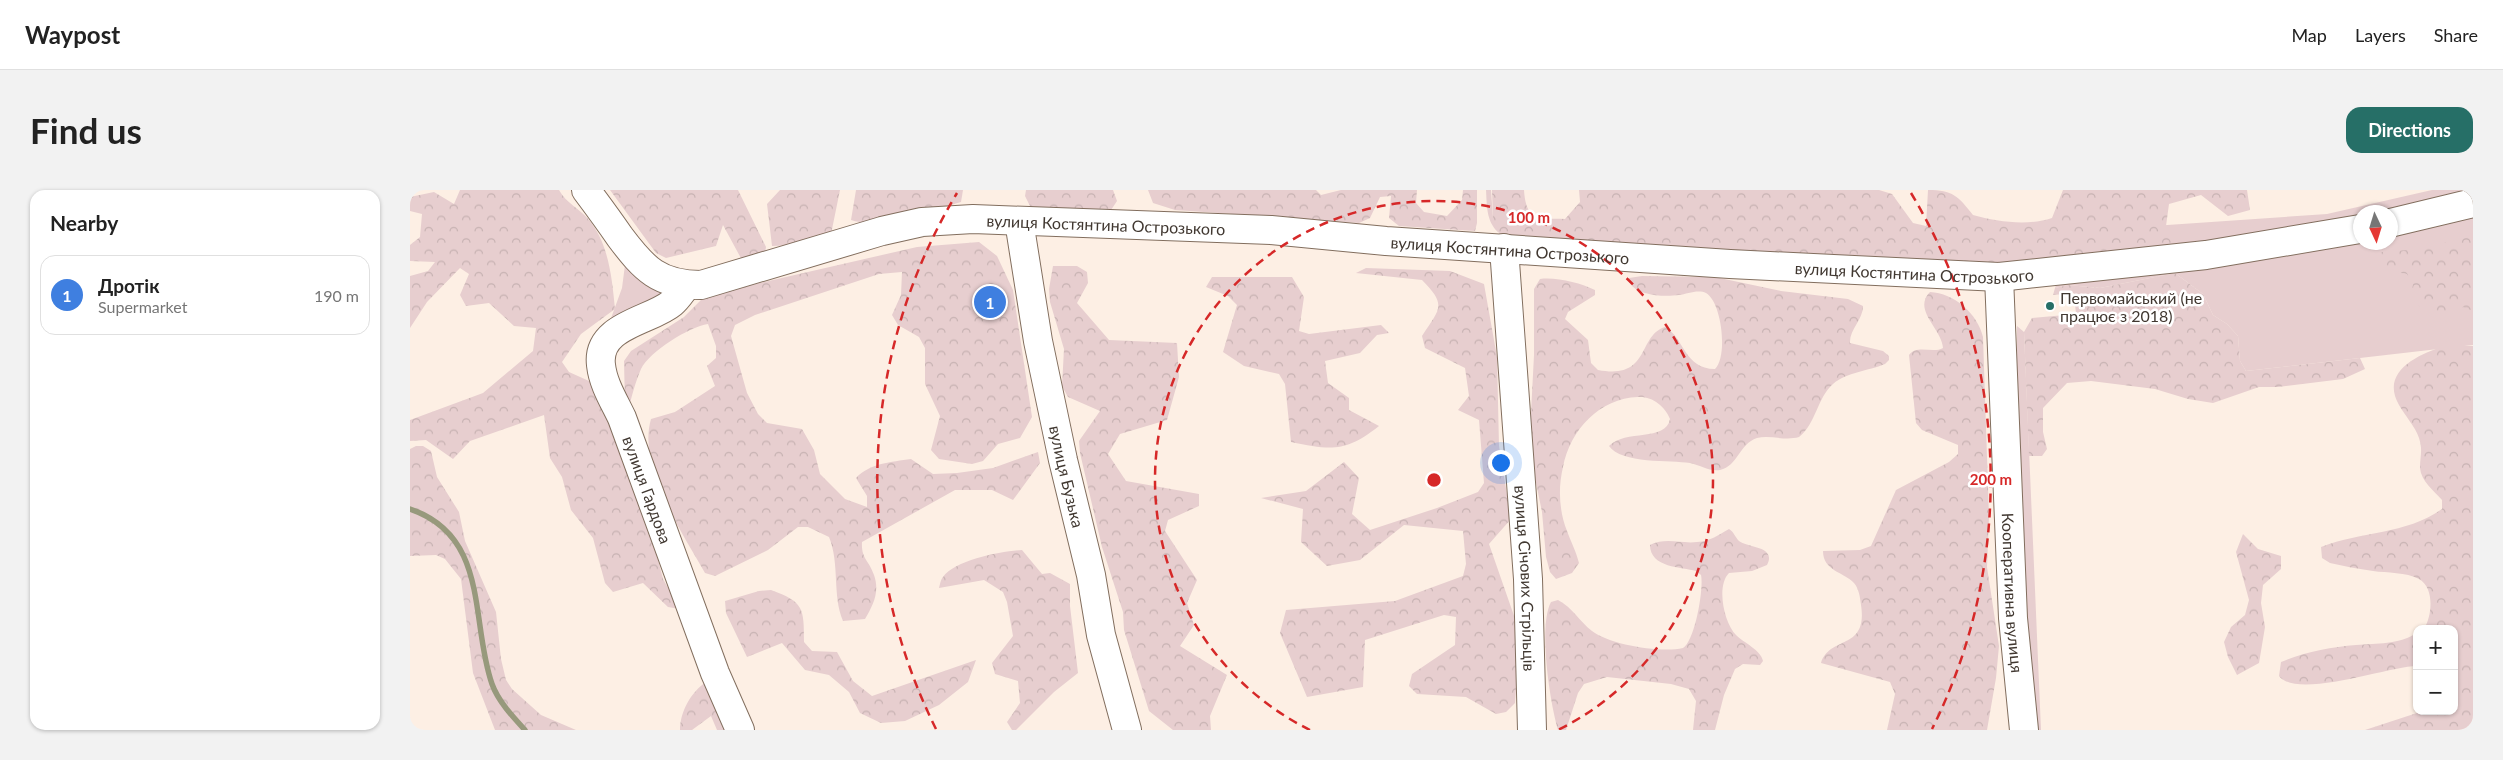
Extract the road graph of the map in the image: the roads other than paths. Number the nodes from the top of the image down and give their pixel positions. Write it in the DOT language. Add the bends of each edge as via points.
graph roads {
  1 [pos="586,190"];
  2 [pos="2473,203"];
  3 [pos="1019,221"];
  4 [pos="2398,221"];
  5 [pos="2353,230"];
  6 [pos="1504,248"];
  7 [pos="1998,276"];
  8 [pos="676,283"];
  9 [pos="740,730"];
  10 [pos="1127,730"];
  11 [pos="1532,730"];
  12 [pos="2024,730"];
  1 -- 8 [label="street" via="639,262 651,273"];
  2 -- 4 [label="street"];
  3 -- 6 [label="street, вулиця Костянтина Острозького" via="1271,230"];
  3 -- 8 [label="street, вулиця Костянтина Острозького" via="922,222 701,285"];
  3 -- 10 [label="street, вулиця Бузька" via="1038,340 1063,460 1091,575 1101,635"];
  5 -- 7 [label="street, вулиця Костянтина Острозького" via="2206,256"];
  6 -- 7 [label="street, вулиця Костянтина Острозького" via="1730,264"];
  6 -- 11 [label="street, вулиця Січових Стрільців" via="1528,579"];
  7 -- 12 [label="street, Кооперативна вулиця" via="2013,618"];
  8 -- 9 [label="street, вулиця Гардова" via="672,304 622,327 604,346 601,363 606,385 622,418 715,672"];
}
